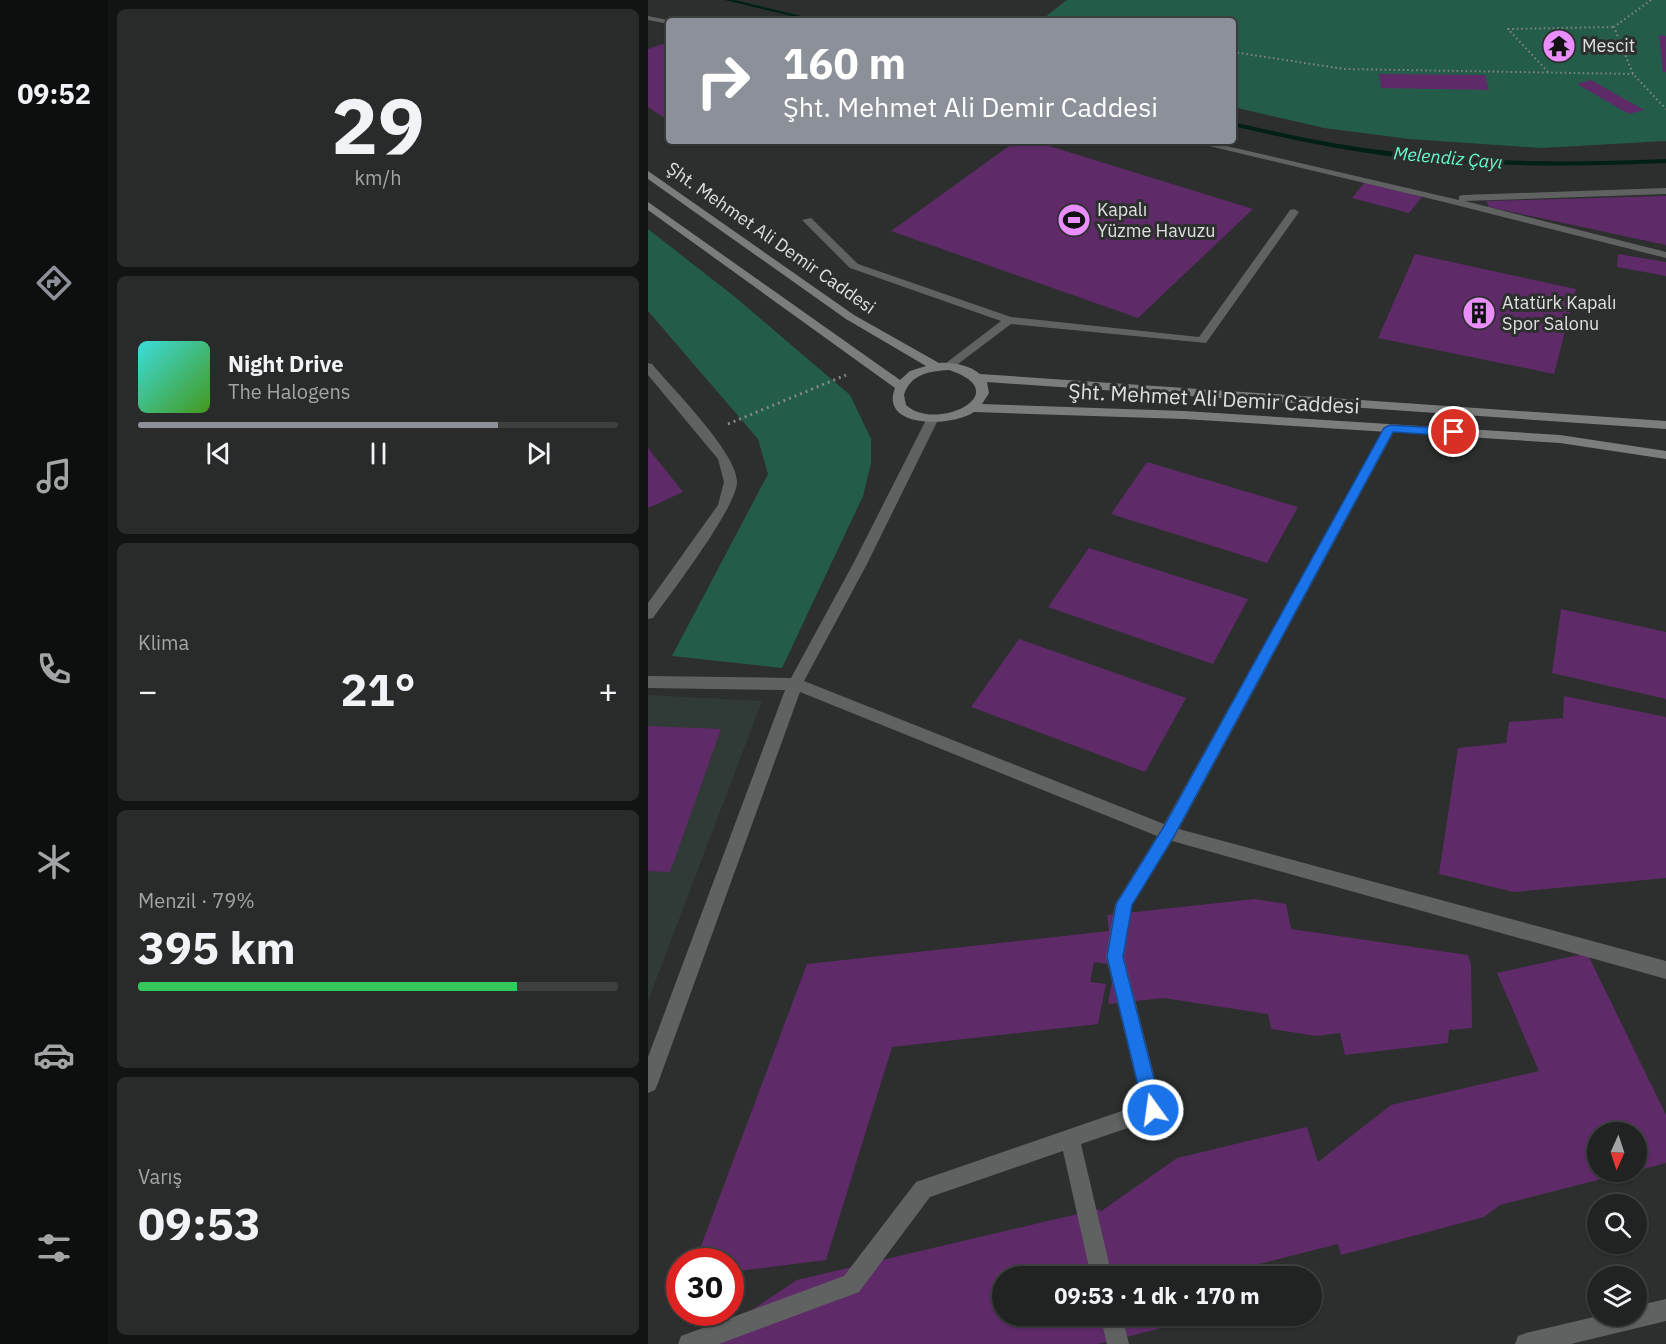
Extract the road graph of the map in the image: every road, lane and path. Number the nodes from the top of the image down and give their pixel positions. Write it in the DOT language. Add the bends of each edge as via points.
graph roads {
  1 [pos="1651,0"];
  2 [pos="648,18"];
  3 [pos="666,21"];
  4 [pos="1614,27"];
  5 [pos="1236,51"];
  6 [pos="1548,72"];
  7 [pos="1633,74"];
  8 [pos="1666,109"];
  9 [pos="1206,144"];
  10 [pos="648,174"];
  11 [pos="1666,190"];
  12 [pos="1445,199"];
  13 [pos="648,206"];
  14 [pos="1294,212"];
  15 [pos="807,220"];
  16 [pos="1666,255"];
  17 [pos="1009,320"];
  18 [pos="869,366"];
  19 [pos="943,366"];
  20 [pos="648,367"];
  21 [pos="979,378"];
  22 [pos="900,386"];
  23 [pos="974,408"];
  24 [pos="932,420"];
  25 [pos="1666,425"];
  26 [pos="1390,428"];
  27 [pos="704,434"];
  28 [pos="1666,455"];
  29 [pos="648,614"];
  30 [pos="648,682"];
  31 [pos="795,684"];
  32 [pos="1168,833"];
  33 [pos="1666,970"];
  34 [pos="648,1083"];
  35 [pos="1070,1138"];
  36 [pos="1100,1266"];
  37 [pos="1666,1310"];
  38 [pos="1114,1326"];
  39 [pos="689,1344"];
  40 [pos="1118,1344"];
  41 [pos="1526,1344"];
  1 -- 4 [label="path"];
  2 -- 3 [label="street"];
  4 -- 6 [label="path" via="1508,29"];
  4 -- 7 [label="path"];
  5 -- 6 [label="path" via="1344,69"];
  6 -- 7 [label="path"];
  7 -- 8 [label="path"];
  9 -- 12 [label="street"];
  10 -- 19 [label="main road, Şht. Mehmet Ali Demir Caddesi" via="850,317"];
  11 -- 12 [label="street"];
  12 -- 16 [label="street"];
  13 -- 18 [label="main road"];
  14 -- 17 [label="street" via="1202,341"];
  15 -- 17 [label="street" via="854,266"];
  17 -- 19 [label="street"];
  18 -- 22 [label="main road"];
  18 -- 27 [label="path"];
  19 -- 21 [label="main road" via="963,369"];
  19 -- 22 [label="main road" via="914,374"];
  20 -- 27 [label="street"];
  21 -- 23 [label="main road" via="983,394"];
  21 -- 25 [label="main road, Şht. Mehmet Ali Demir Caddesi"];
  22 -- 24 [label="main road" via="896,397 900,406 907,413"];
  23 -- 24 [label="main road" via="949,419"];
  23 -- 26 [label="main road, Şht. Mehmet Ali Demir Caddesi"];
  24 -- 31 [label="street"];
  26 -- 28 [label="main road, Şht. Mehmet Ali Demir Caddesi" via="1560,439"];
  26 -- 32 [label="street"];
  27 -- 29 [label="street" via="724,458 731,482 724,507"];
  30 -- 31 [label="street"];
  31 -- 32 [label="street"];
  31 -- 34 [label="street"];
  32 -- 33 [label="street"];
  32 -- 35 [label="street" via="1124,904 1115,957 1153,1110"];
  35 -- 36 [label="street"];
  35 -- 39 [label="street" via="923,1189 851,1284"];
  37 -- 41 [label="street"];
  38 -- 40 [label="street"];
}
